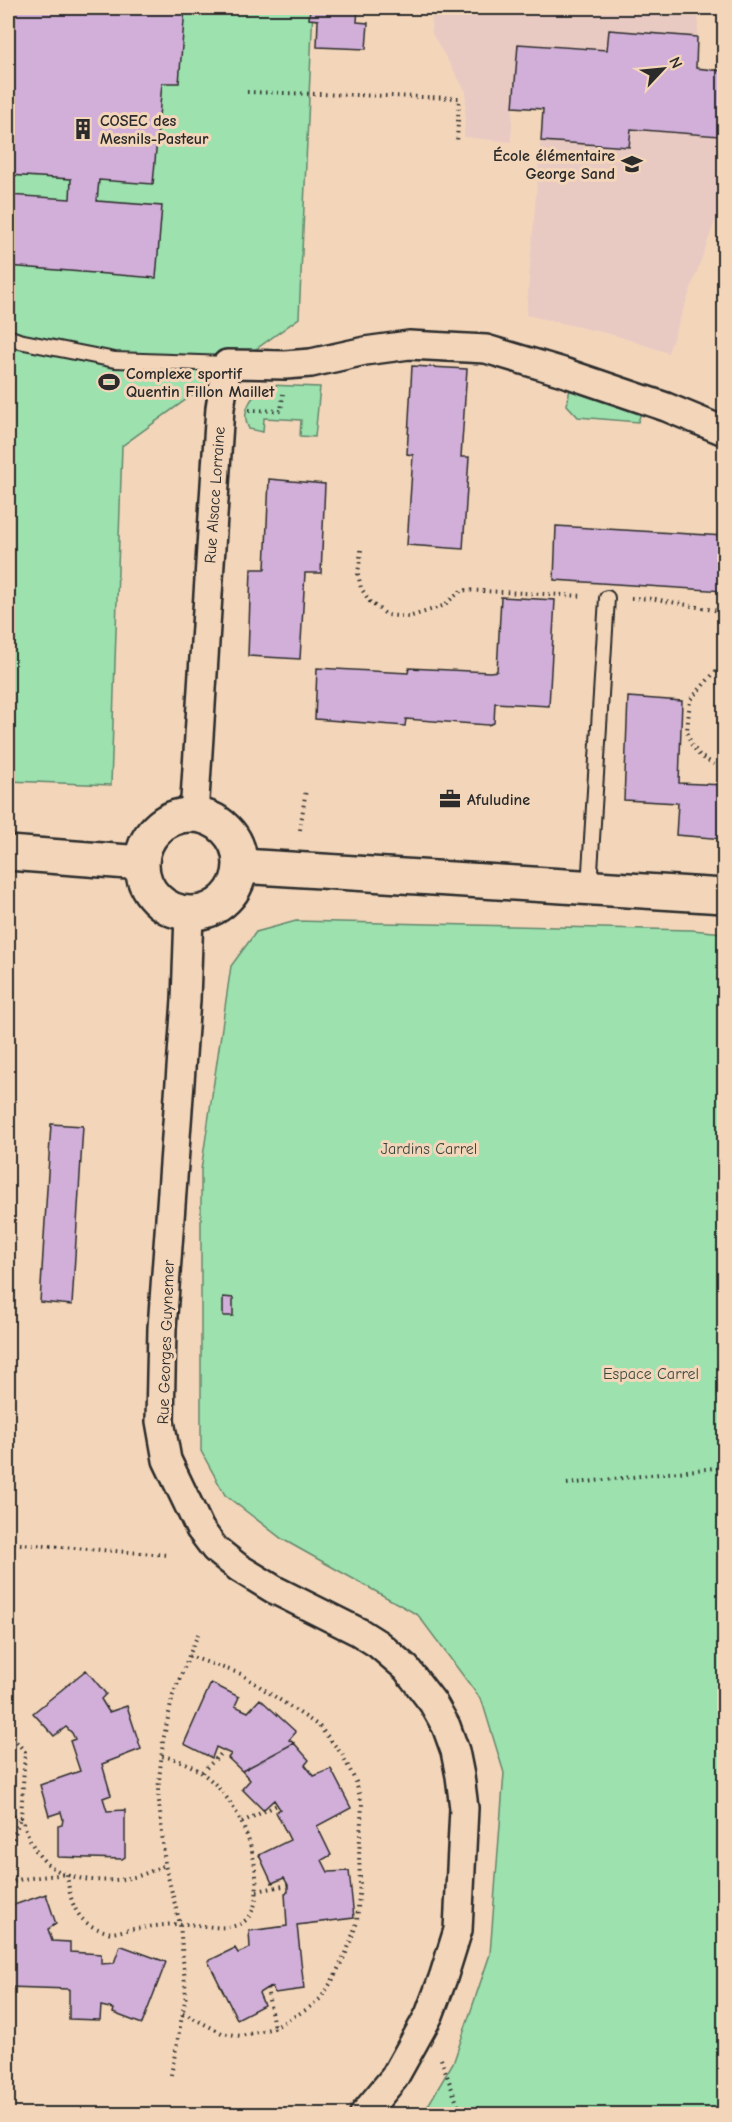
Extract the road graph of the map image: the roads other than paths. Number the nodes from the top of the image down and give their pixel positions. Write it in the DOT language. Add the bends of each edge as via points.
graph roads {
  1 [pos="8,337"];
  2 [pos="227,364"];
  3 [pos="724,432"];
  4 [pos="607,598"];
  5 [pos="194,815"];
  6 [pos="8,853"];
  7 [pos="142,863"];
  8 [pos="241,866"];
  9 [pos="589,887"];
  10 [pos="724,896"];
  11 [pos="189,914"];
  12 [pos="364,2115"];
  1 -- 2 [label="lane" via="115,360"];
  2 -- 3 [label="street" via="302,364 409,345 486,349 666,407"];
  2 -- 5 [label="street, Rue Alsace Lorraine" via="220,408"];
  4 -- 9 [label="lane"];
  5 -- 7 [label="street" via="169,820 155,831 145,846"];
  5 -- 8 [label="street" via="218,823 231,834"];
  6 -- 7 [label="street"];
  7 -- 11 [label="street" via="146,883 157,901"];
  8 -- 9 [label="street"];
  8 -- 11 [label="street" via="238,881 225,901 212,910"];
  9 -- 10 [label="street"];
  11 -- 12 [label="street, Rue Georges Guynemer" via="162,1328 160,1421 167,1460 200,1529 215,1549 275,1590 359,1632 406,1668 446,1726 460,1776 464,1808 458,1929 429,2015 394,2078"];
}
